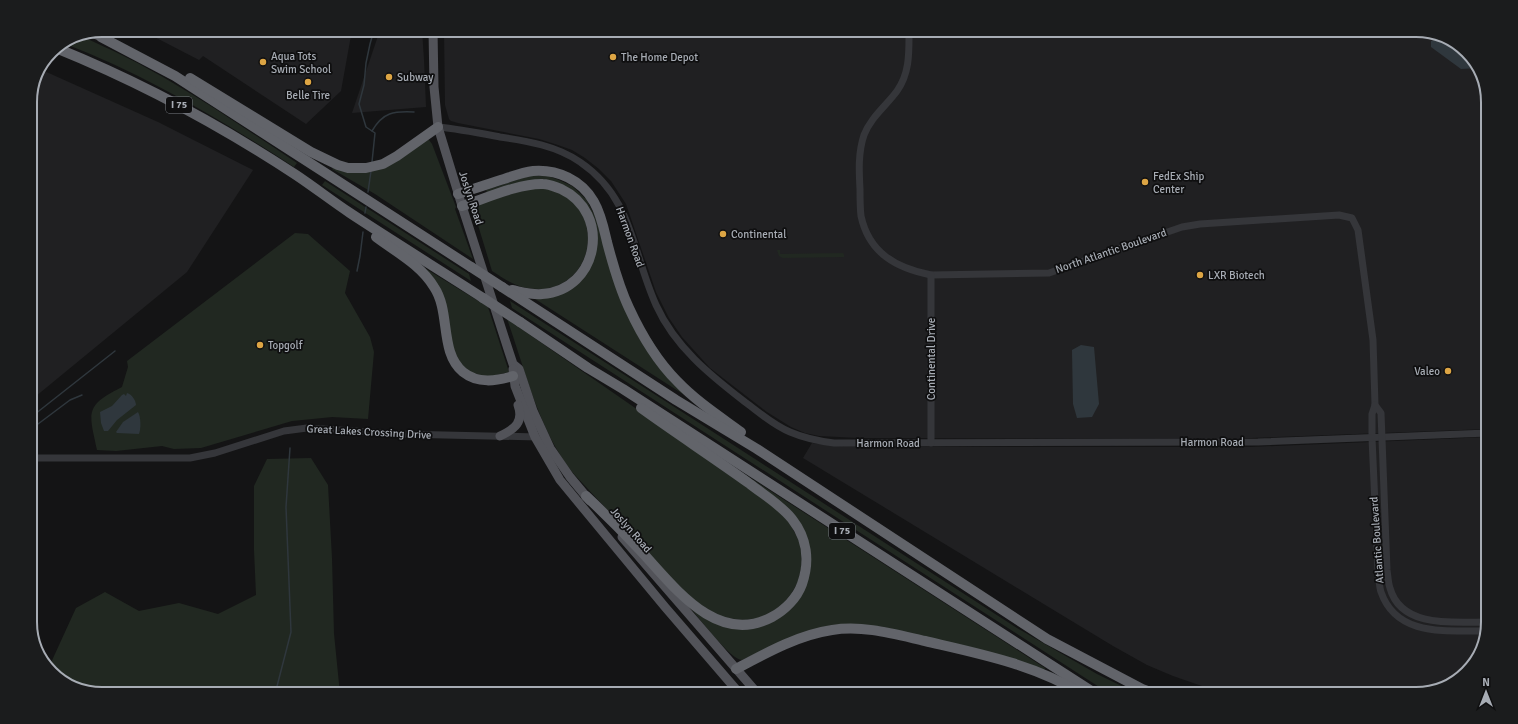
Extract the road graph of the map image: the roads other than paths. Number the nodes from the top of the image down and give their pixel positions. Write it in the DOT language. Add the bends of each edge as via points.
graph roads {
  1 [pos="102,37"];
  2 [pos="432,37"];
  3 [pos="909,37"];
  4 [pos="62,51"];
  5 [pos="438,127"];
  6 [pos="308,156"];
  7 [pos="458,194"];
  8 [pos="462,206"];
  9 [pos="350,213"];
  10 [pos="930,275"];
  11 [pos="504,288"];
  12 [pos="513,364"];
  13 [pos="588,368"];
  14 [pos="514,381"];
  15 [pos="1376,405"];
  16 [pos="1481,433"];
  17 [pos="500,436"];
  18 [pos="540,437"];
  19 [pos="1381,437"];
  20 [pos="1372,438"];
  21 [pos="931,443"];
  22 [pos="757,449"];
  23 [pos="37,458"];
  24 [pos="586,496"];
  25 [pos="1481,622"];
  26 [pos="1480,631"];
  27 [pos="736,669"];
  28 [pos="720,671"];
  29 [pos="734,687"];
  30 [pos="752,687"];
  31 [pos="1070,687"];
  32 [pos="1085,687"];
  33 [pos="1138,687"];
  1 -- 6 [label="highway, I 75" via="175,76"];
  2 -- 5 [label="main road, Joslyn Road"];
  3 -- 10 [label="street, North Atlantic Boulevard" via="910,53 902,83 872,119 861,145 861,215 872,243 885,257 913,272"];
  4 -- 9 [label="highway, I 75" via="120,75 228,132"];
  5 -- 6 [label="highway" via="383,164 357,169"];
  5 -- 7 [label="main road, Joslyn Road"];
  5 -- 21 [label="street, Harmon Road" via="547,146 566,153 596,175 620,204 646,280 670,329 690,355 712,376 774,424 805,438 834,443"];
  6 -- 11 [label="highway, I 75, bridge" via="332,177"];
  7 -- 8 [label="main road, Joslyn Road"];
  7 -- 22 [label="highway" via="533,171 570,178 585,190 594,202 602,223 622,294 656,355 681,385 748,438"];
  8 -- 11 [label="highway" via="520,187 545,184 567,192 585,210 594,242 585,269 578,277 560,290 545,294 529,294"];
  8 -- 12 [label="main road, Joslyn Road"];
  9 -- 13 [label="highway, I 75, bridge"];
  9 -- 14 [label="highway" via="361,226 421,272 435,287 442,305 451,353 460,370 475,379"];
  10 -- 15 [label="street, North Atlantic Boulevard" via="1049,273 1171,230 1200,224 1346,216 1352,218 1356,224 1361,251 1373,340"];
  10 -- 21 [label="street, Continental Drive"];
  11 -- 22 [label="highway, I 75" via="676,400"];
  12 -- 14 [label="main road, Joslyn Road"];
  12 -- 18 [label="main road, Joslyn Road" via="519,369"];
  13 -- 24 [label="highway" via="611,388 787,513 802,534 807,554 800,588 788,606 768,620 743,625 716,620 684,598 625,533"];
  13 -- 32 [label="highway, I 75"];
  14 -- 17 [label="main road" via="521,414 513,429"];
  14 -- 18 [label="main road, Joslyn Road"];
  15 -- 19 [label="street, North Atlantic Boulevard" via="1381,413"];
  15 -- 20 [label="street, North Atlantic Boulevard" via="1372,414"];
  16 -- 19 [label="street, Harmon Road"];
  17 -- 18 [label="street, Great Lakes Crossing Drive"];
  17 -- 23 [label="street, Great Lakes Crossing Drive" via="401,434 307,428 284,431 215,453 190,458"];
  18 -- 24 [label="main road, Joslyn Road"];
  18 -- 28 [label="main road, Joslyn Road" via="547,459 566,487"];
  19 -- 20 [label="street, Harmon Road"];
  19 -- 25 [label="street, Atlantic Boulevard" via="1390,589 1400,606 1428,621"];
  20 -- 21 [label="street, Harmon Road" via="1258,442"];
  20 -- 26 [label="street, Atlantic Boulevard" via="1378,571 1381,592 1386,603 1404,621 1426,630"];
  22 -- 33 [label="highway, I 75" via="1047,639"];
  24 -- 27 [label="main road, Joslyn Road"];
  27 -- 28 [label="main road"];
  27 -- 30 [label="main road, Joslyn Road"];
  27 -- 31 [label="highway" via="770,651 811,635 857,628 998,657 1047,675"];
  28 -- 29 [label="main road, Joslyn Road"];
}
